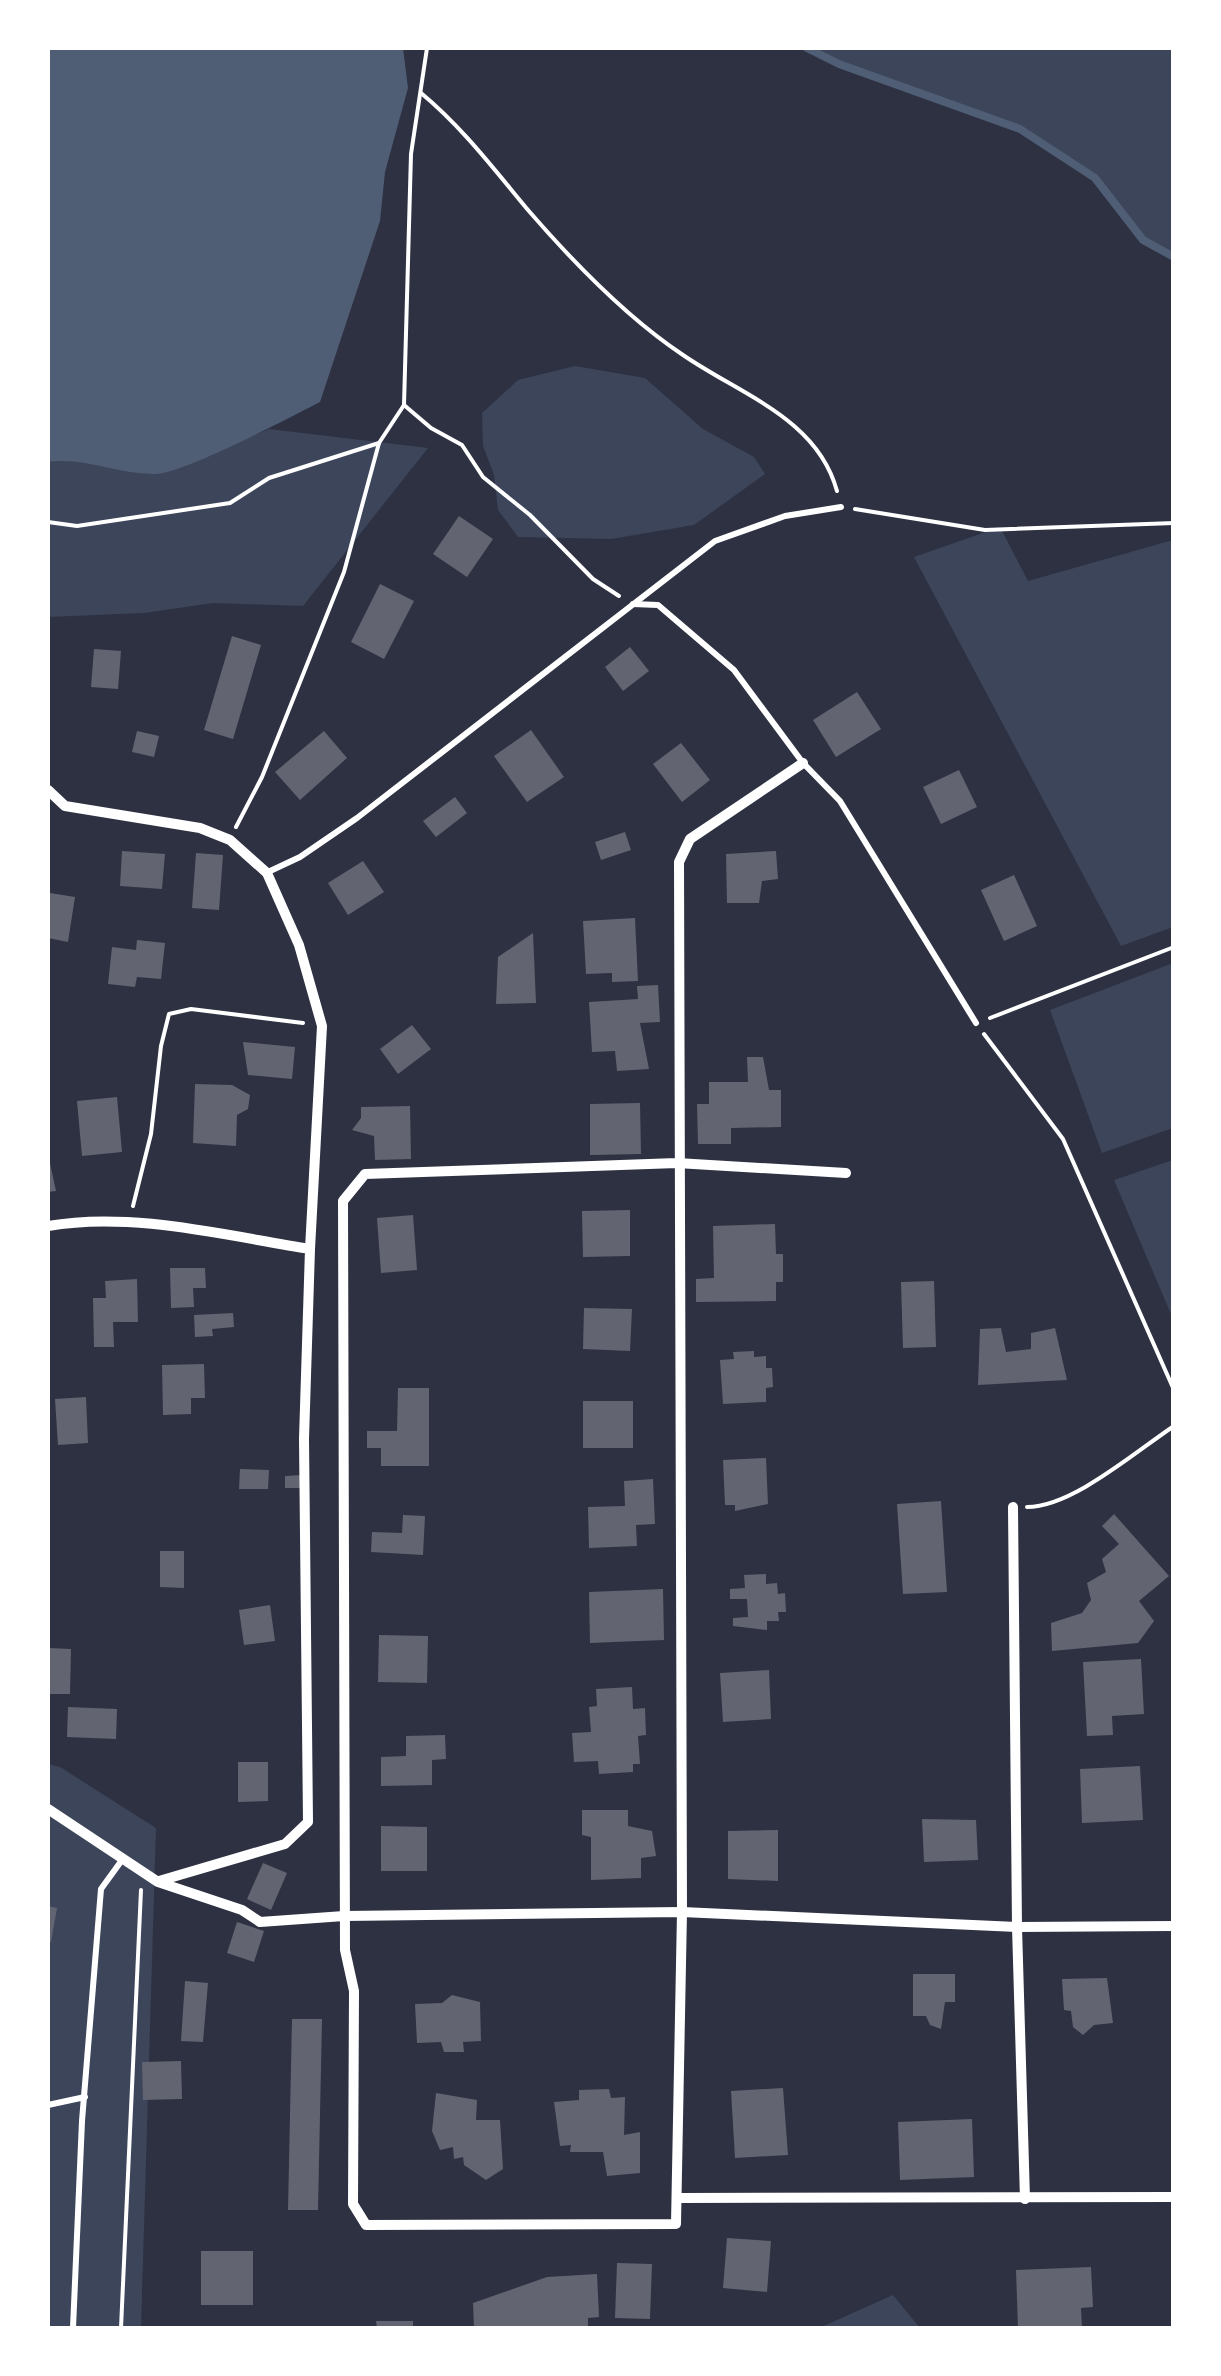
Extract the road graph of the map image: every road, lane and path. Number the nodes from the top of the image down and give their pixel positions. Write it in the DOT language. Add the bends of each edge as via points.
graph roads {
  1 [pos="427,48"];
  2 [pos="420,93"];
  3 [pos="404,405"];
  4 [pos="379,444"];
  5 [pos="841,507"];
  6 [pos="48,522"];
  7 [pos="1174,523"];
  8 [pos="632,604"];
  9 [pos="803,763"];
  10 [pos="48,790"];
  11 [pos="230,840"];
  12 [pos="266,873"];
  13 [pos="1174,947"];
  14 [pos="976,1023"];
  15 [pos="322,1026"];
  16 [pos="677,1163"];
  17 [pos="846,1172"];
  18 [pos="129,1224"];
  19 [pos="48,1226"];
  20 [pos="310,1249"];
  21 [pos="1174,1390"];
  22 [pos="1174,1426"];
  23 [pos="1014,1507"];
  24 [pos="48,1810"];
  25 [pos="122,1860"];
  26 [pos="142,1871"];
  27 [pos="158,1882"];
  28 [pos="682,1912"];
  29 [pos="344,1916"];
  30 [pos="1017,1926"];
  31 [pos="1174,1926"];
  32 [pos="85,2098"];
  33 [pos="48,2105"];
  34 [pos="1174,2197"];
  35 [pos="678,2198"];
  36 [pos="1025,2199"];
  37 [pos="72,2328"];
  38 [pos="121,2328"];
  1 -- 2 [label="path"];
  2 -- 3 [label="path" via="411,154"];
  2 -- 5 [label="path" via="456,122 532,214 633,316 807,432 832,473"];
  3 -- 4 [label="path"];
  3 -- 8 [label="path" via="462,446 483,477 593,580"];
  4 -- 6 [label="path" via="270,478 230,503 114,522"];
  4 -- 11 [label="path" via="344,572"];
  5 -- 7 [label="path" via="985,530"];
  5 -- 8 [label="lane" via="785,516 715,542"];
  8 -- 9 [label="lane" via="658,605 734,670"];
  8 -- 12 [label="lane" via="357,818"];
  9 -- 14 [label="lane" via="840,800"];
  9 -- 16 [label="street" via="690,839 679,862"];
  10 -- 11 [label="street" via="65,806 200,828"];
  11 -- 12 [label="street"];
  12 -- 15 [label="street" via="299,945"];
  13 -- 14 [label="path"];
  14 -- 21 [label="path" via="1063,1139"];
  15 -- 18 [label="path" via="191,1009 170,1014"];
  15 -- 20 [label="street"];
  16 -- 17 [label="street"];
  16 -- 28 [label="street"];
  16 -- 29 [label="street" via="365,1174 343,1201"];
  18 -- 19 [label="street"];
  18 -- 20 [label="street"];
  20 -- 27 [label="street" via="304,1439 308,1822 284,1844"];
  22 -- 23 [label="path" via="1046,1507"];
  23 -- 30 [label="street"];
  24 -- 25 [label="street"];
  25 -- 26 [label="street"];
  25 -- 32 [label="lane" via="101,1889"];
  26 -- 27 [label="street"];
  26 -- 38 [label="path"];
  27 -- 29 [label="street" via="260,1922"];
  28 -- 29 [label="street"];
  28 -- 30 [label="street"];
  28 -- 35 [label="street"];
  29 -- 35 [label="street" via="354,1991 353,2204 366,2225 676,2224"];
  30 -- 31 [label="street"];
  30 -- 36 [label="street"];
  32 -- 33 [label="lane"];
  32 -- 37 [label="lane"];
  34 -- 36 [label="street"];
  35 -- 36 [label="street"];
}
